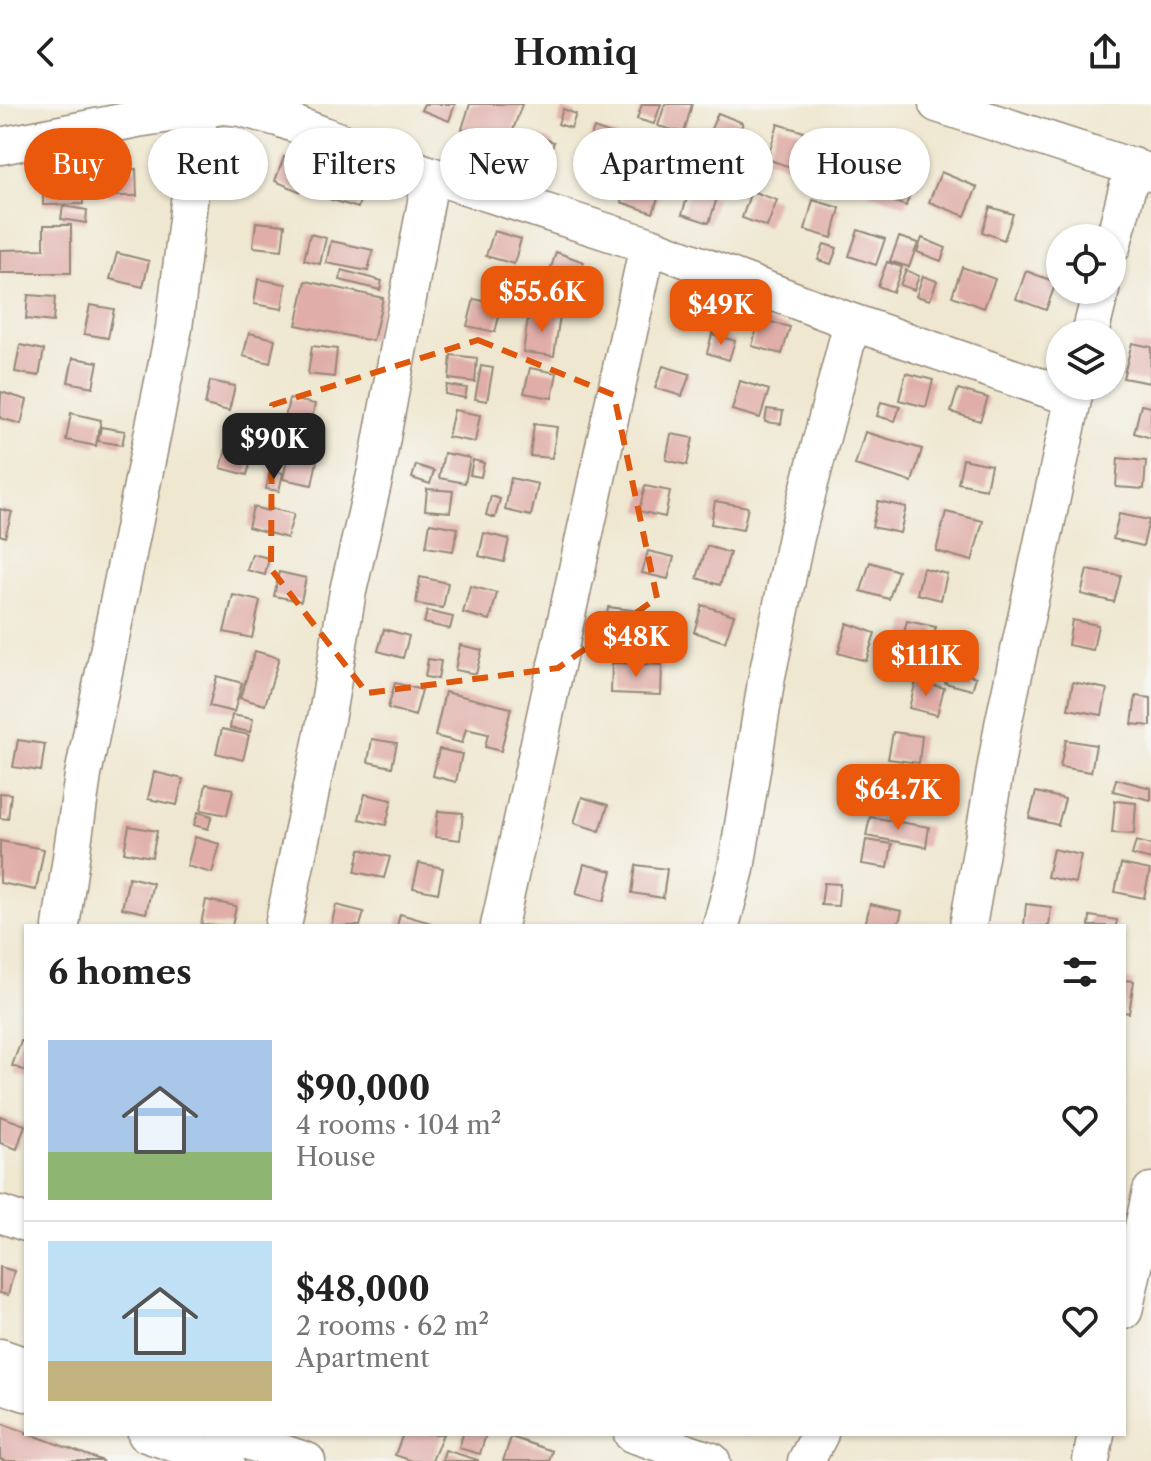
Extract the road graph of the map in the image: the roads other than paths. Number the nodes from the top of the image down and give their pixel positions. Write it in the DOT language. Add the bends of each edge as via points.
graph roads {
  1 [pos="937,104"];
  2 [pos="200,110"];
  3 [pos="0,146"];
  4 [pos="1142,169"];
  5 [pos="431,175"];
  6 [pos="1121,224"];
  7 [pos="648,245"];
  8 [pos="852,322"];
  9 [pos="1046,383"];
  10 [pos="1073,400"];
  11 [pos="61,924"];
  12 [pos="283,924"];
  13 [pos="499,924"];
  14 [pos="722,924"];
  15 [pos="968,924"];
  16 [pos="1151,1191"];
  17 [pos="0,1214"];
  18 [pos="24,1222"];
  19 [pos="1126,1302"];
  20 [pos="0,1357"];
  21 [pos="24,1365"];
  22 [pos="0,1384"];
  23 [pos="24,1392"];
  24 [pos="152,1436"];
  25 [pos="232,1436"];
  26 [pos="638,1436"];
  27 [pos="819,1436"];
  28 [pos="1096,1436"];
  29 [pos="226,1461"];
  30 [pos="307,1461"];
  31 [pos="712,1461"];
  32 [pos="806,1461"];
  33 [pos="1091,1461"];
  1 -- 4 [label="street"];
  2 -- 3 [label="street"];
  2 -- 5 [label="street" via="224,106 278,118"];
  2 -- 11 [label="street" via="174,328 83,775"];
  4 -- 6 [label="street"];
  5 -- 7 [label="street"];
  5 -- 12 [label="street"];
  7 -- 8 [label="street"];
  7 -- 13 [label="street"];
  8 -- 9 [label="street"];
  8 -- 14 [label="street" via="796,537"];
  10 -- 15 [label="street" via="1003,725"];
  16 -- 19 [label="street"];
  17 -- 18 [label="street"];
  20 -- 21 [label="street"];
  22 -- 23 [label="street"];
  24 -- 29 [label="street"];
  25 -- 30 [label="street"];
  26 -- 31 [label="street"];
  27 -- 32 [label="street"];
  28 -- 33 [label="street"];
}
